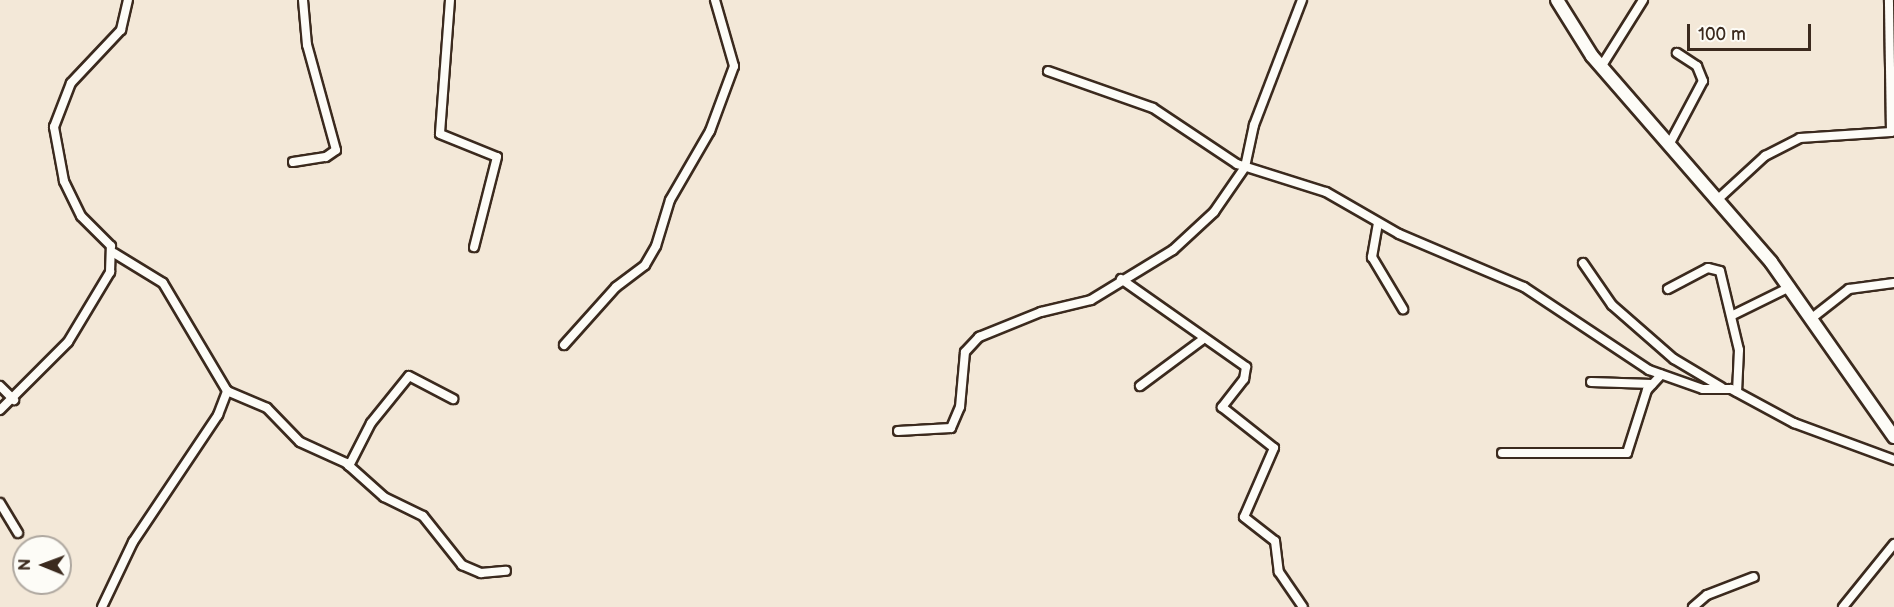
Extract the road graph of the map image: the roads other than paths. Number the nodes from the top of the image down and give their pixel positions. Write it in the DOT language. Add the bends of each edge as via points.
graph roads {
  1 [pos="128,0"];
  2 [pos="303,0"];
  3 [pos="450,0"];
  4 [pos="715,0"];
  5 [pos="1302,0"];
  6 [pos="1557,0"];
  7 [pos="1643,0"];
  8 [pos="1889,0"];
  9 [pos="1677,53"];
  10 [pos="1601,67"];
  11 [pos="1048,70"];
  12 [pos="1670,143"];
  13 [pos="293,162"];
  14 [pos="1245,167"];
  15 [pos="1716,201"];
  16 [pos="1378,223"];
  17 [pos="474,247"];
  18 [pos="114,253"];
  19 [pos="1584,263"];
  20 [pos="1121,279"];
  21 [pos="1894,283"];
  22 [pos="1790,287"];
  23 [pos="1668,289"];
  24 [pos="1403,309"];
  25 [pos="1732,315"];
  26 [pos="1812,318"];
  27 [pos="1202,340"];
  28 [pos="564,345"];
  29 [pos="1662,375"];
  30 [pos="1591,382"];
  31 [pos="1652,384"];
  32 [pos="0,386"];
  33 [pos="1140,386"];
  34 [pos="1722,388"];
  35 [pos="227,391"];
  36 [pos="1737,392"];
  37 [pos="453,399"];
  38 [pos="14,400"];
  39 [pos="0,410"];
  40 [pos="898,431"];
  41 [pos="1894,437"];
  42 [pos="1502,453"];
  43 [pos="1894,460"];
  44 [pos="349,466"];
  45 [pos="0,503"];
  46 [pos="18,533"];
  47 [pos="1894,544"];
  48 [pos="506,571"];
  49 [pos="1754,577"];
  50 [pos="102,607"];
  51 [pos="1304,607"];
  52 [pos="1693,607"];
  53 [pos="1843,607"];
  1 -- 18 [label="street" via="121,30 71,83 54,127 56,154 72,200"];
  2 -- 13 [label="street" via="306,45 336,150 326,157"];
  3 -- 17 [label="street" via="440,134 497,157"];
  4 -- 28 [label="street" via="734,66 710,131 670,200 651,256"];
  5 -- 14 [label="street" via="1254,125"];
  6 -- 10 [label="street"];
  7 -- 10 [label="street"];
  8 -- 15 [label="street" via="1891,132 1800,138 1765,156"];
  9 -- 12 [label="street" via="1697,66 1703,81"];
  10 -- 12 [label="street"];
  11 -- 14 [label="street" via="1153,108"];
  12 -- 15 [label="street"];
  14 -- 16 [label="street" via="1326,192"];
  14 -- 20 [label="street" via="1190,235"];
  15 -- 22 [label="street"];
  16 -- 24 [label="street" via="1372,257"];
  16 -- 29 [label="street" via="1524,287 1597,339"];
  18 -- 35 [label="street" via="163,282"];
  18 -- 38 [label="street" via="105,284 84,320"];
  19 -- 34 [label="street" via="1617,310 1674,359"];
  20 -- 27 [label="street"];
  20 -- 40 [label="street" via="1082,304 1041,312 979,337 965,352 960,407 951,428"];
  21 -- 26 [label="street" via="1849,290"];
  22 -- 25 [label="street"];
  22 -- 26 [label="street"];
  23 -- 25 [label="street" via="1715,267"];
  25 -- 36 [label="street" via="1740,361"];
  26 -- 41 [label="street"];
  27 -- 33 [label="street"];
  27 -- 51 [label="street" via="1246,367 1247,374 1222,407 1274,448 1244,517 1275,541 1279,572"];
  29 -- 31 [label="street"];
  29 -- 34 [label="street" via="1703,389"];
  30 -- 31 [label="street"];
  31 -- 42 [label="street" via="1627,453"];
  32 -- 38 [label="street"];
  34 -- 36 [label="street"];
  35 -- 44 [label="street" via="267,408 300,442"];
  35 -- 50 [label="street" via="218,415 133,542"];
  36 -- 43 [label="street" via="1794,423"];
  37 -- 44 [label="street" via="409,376 370,423"];
  38 -- 39 [label="street"];
  44 -- 48 [label="street" via="384,497 423,516 462,565 481,573"];
  45 -- 46 [label="street"];
  47 -- 53 [label="street"];
  49 -- 52 [label="street" via="1713,592"];
}
